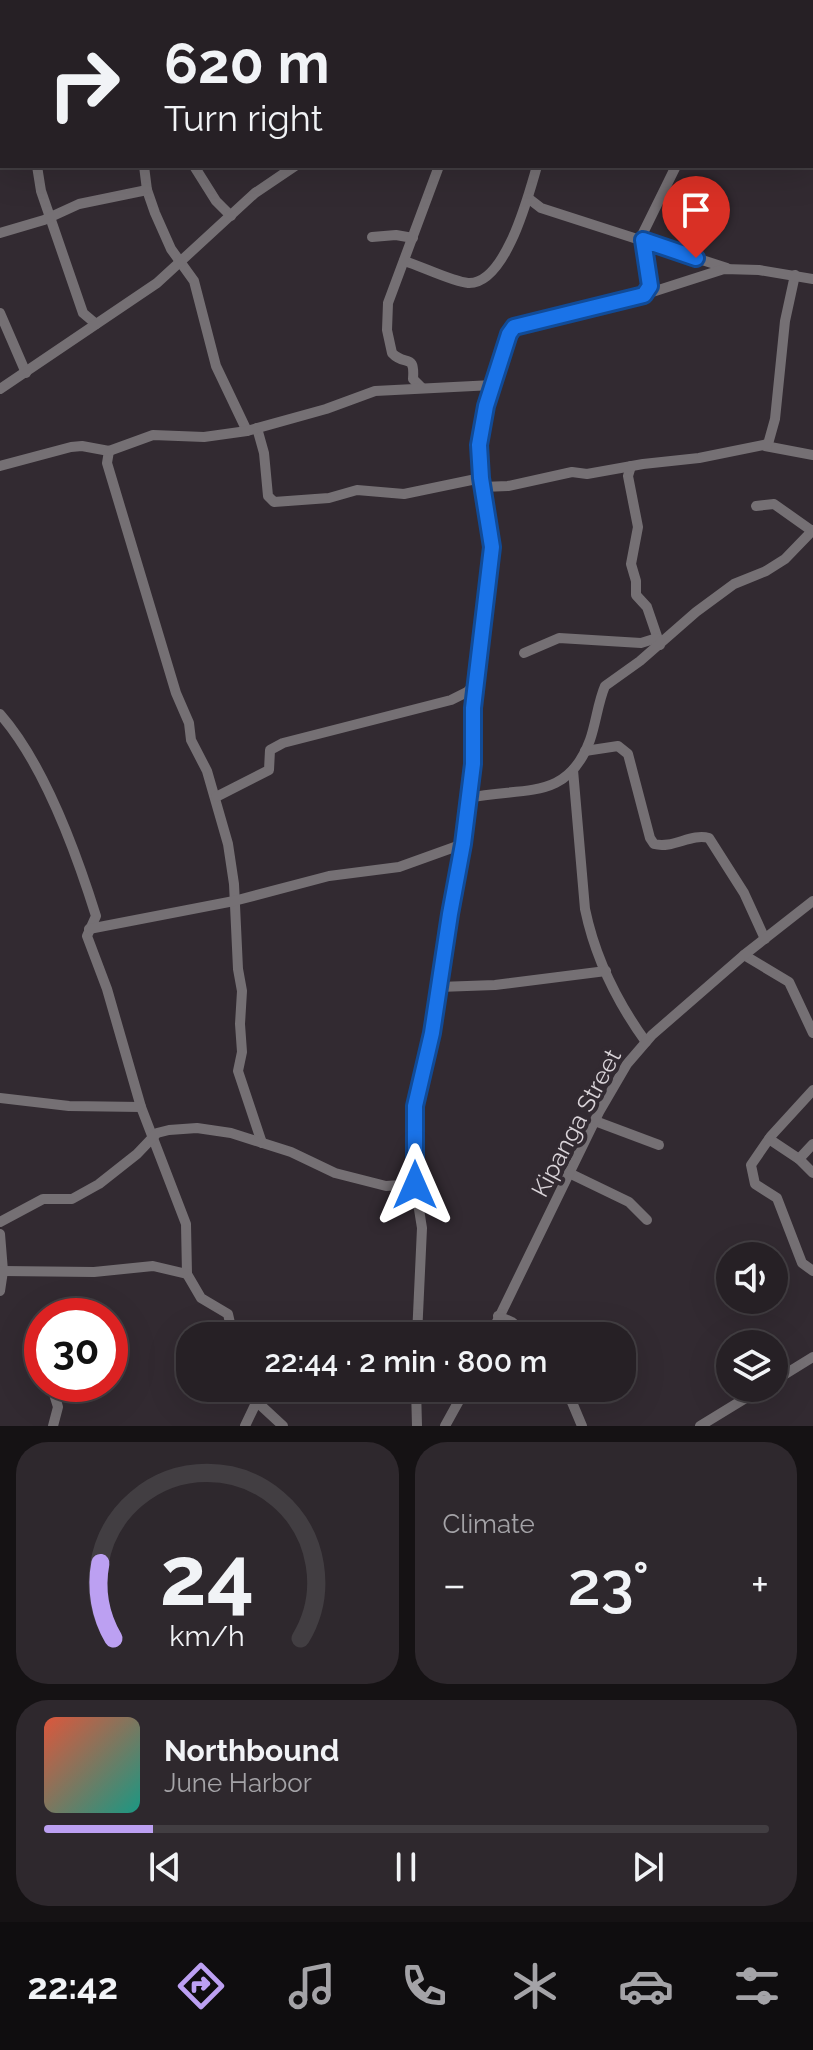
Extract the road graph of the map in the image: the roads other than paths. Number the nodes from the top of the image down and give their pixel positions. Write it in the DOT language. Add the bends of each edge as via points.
graph roads {
  1 [pos="38,168"];
  2 [pos="144,168"];
  3 [pos="195,168"];
  4 [pos="292,168"];
  5 [pos="438,168"];
  6 [pos="536,168"];
  7 [pos="675,168"];
  8 [pos="147,190"];
  9 [pos="528,198"];
  10 [pos="50,216"];
  11 [pos="231,216"];
  12 [pos="0,233"];
  13 [pos="372,237"];
  14 [pos="413,238"];
  15 [pos="643,240"];
  16 [pos="404,261"];
  17 [pos="179,263"];
  18 [pos="729,269"];
  19 [pos="795,275"];
  20 [pos="813,279"];
  21 [pos="644,295"];
  22 [pos="0,313"];
  23 [pos="96,324"];
  24 [pos="26,373"];
  25 [pos="493,385"];
  26 [pos="422,388"];
  27 [pos="0,389"];
  28 [pos="252,429"];
  29 [pos="765,446"];
  30 [pos="109,451"];
  31 [pos="813,455"];
  32 [pos="0,466"];
  33 [pos="631,466"];
  34 [pos="482,483"];
  35 [pos="756,506"];
  36 [pos="812,530"];
  37 [pos="658,642"];
  38 [pos="524,653"];
  39 [pos="476,683"];
  40 [pos="0,714"];
  41 [pos="585,751"];
  42 [pos="573,770"];
  43 [pos="216,797"];
  44 [pos="468,798"];
  45 [pos="463,844"];
  46 [pos="234,901"];
  47 [pos="813,901"];
  48 [pos="89,929"];
  49 [pos="765,939"];
  50 [pos="744,955"];
  51 [pos="606,971"];
  52 [pos="439,987"];
  53 [pos="801,1003"];
  54 [pos="813,1004"];
  55 [pos="813,1033"];
  56 [pos="646,1042"];
  57 [pos="813,1090"];
  58 [pos="0,1098"];
  59 [pos="141,1107"];
  60 [pos="595,1121"];
  61 [pos="152,1137"];
  62 [pos="769,1139"];
  63 [pos="262,1143"];
  64 [pos="813,1144"];
  65 [pos="659,1145"];
  66 [pos="799,1159"];
  67 [pos="569,1173"];
  68 [pos="813,1173"];
  69 [pos="414,1178"];
  70 [pos="647,1220"];
  71 [pos="0,1222"];
  72 [pos="0,1234"];
  73 [pos="3,1271"];
  74 [pos="813,1271"];
  75 [pos="187,1274"];
  76 [pos="0,1291"];
  77 [pos="498,1316"];
  78 [pos="230,1322"];
  79 [pos="418,1322"];
  80 [pos="496,1322"];
  81 [pos="512,1322"];
  82 [pos="813,1357"];
  83 [pos="788,1372"];
  84 [pos="56,1402"];
  85 [pos="416,1402"];
  86 [pos="458,1402"];
  87 [pos="572,1402"];
  88 [pos="739,1402"];
  89 [pos="256,1403"];
  90 [pos="53,1426"];
  91 [pos="245,1426"];
  92 [pos="283,1426"];
  93 [pos="417,1426"];
  94 [pos="445,1426"];
  95 [pos="582,1426"];
  96 [pos="700,1426"];
  1 -- 10 [label="street"];
  2 -- 8 [label="street"];
  3 -- 11 [label="street"];
  4 -- 11 [label="street"];
  5 -- 14 [label="street"];
  6 -- 9 [label="street"];
  7 -- 15 [label="street"];
  8 -- 10 [label="street" via="79,204"];
  8 -- 17 [label="street"];
  9 -- 15 [label="street" via="541,208"];
  9 -- 16 [label="street" via="508,249 476,281"];
  10 -- 12 [label="street"];
  10 -- 23 [label="street" via="83,313"];
  11 -- 17 [label="street"];
  13 -- 14 [label="street"];
  14 -- 16 [label="street"];
  15 -- 18 [label="street"];
  15 -- 21 [label="street" via="650,286"];
  16 -- 26 [label="street" via="388,303 387,330 392,353 412,362 413,379"];
  17 -- 23 [label="street"];
  17 -- 28 [label="street" via="193,279 216,366"];
  18 -- 19 [label="street"];
  18 -- 21 [label="street"];
  19 -- 20 [label="street"];
  19 -- 29 [label="street" via="772,437"];
  21 -- 25 [label="street" via="514,327"];
  22 -- 24 [label="street"];
  23 -- 24 [label="street"];
  24 -- 27 [label="street"];
  25 -- 26 [label="street"];
  25 -- 34 [label="street" via="479,445"];
  26 -- 28 [label="street" via="369,392"];
  28 -- 30 [label="street" via="204,437 153,435"];
  28 -- 34 [label="street" via="264,453 268,496 274,502 357,490 404,494"];
  29 -- 31 [label="street"];
  29 -- 33 [label="street"];
  30 -- 32 [label="street" via="71,447"];
  30 -- 43 [label="street" via="107,463 176,693"];
  33 -- 34 [label="street" via="508,486"];
  33 -- 37 [label="street" via="628,476 638,527 631,569 636,595 647,607"];
  34 -- 39 [label="street" via="492,547"];
  35 -- 36 [label="street" via="774,504"];
  36 -- 37 [label="street" via="785,559 734,584"];
  37 -- 38 [label="street" via="559,638"];
  37 -- 41 [label="street" via="604,687"];
  39 -- 43 [label="street" via="451,700 283,743 270,750 269,770"];
  39 -- 44 [label="street"];
  40 -- 48 [label="street" via="26,747 61,819 95,913"];
  41 -- 42 [label="street"];
  41 -- 49 [label="street" via="618,746 628,754 654,844 709,838"];
  42 -- 44 [label="street" via="552,786"];
  42 -- 51 [label="street" via="585,909"];
  43 -- 46 [label="street" via="234,875"];
  44 -- 45 [label="street"];
  45 -- 46 [label="street" via="399,867 329,876"];
  45 -- 52 [label="street"];
  46 -- 48 [label="street"];
  46 -- 63 [label="street" via="242,991 237,1069"];
  47 -- 49 [label="street, Kipanga Street"];
  48 -- 59 [label="street" via="88,940"];
  49 -- 50 [label="street, Kipanga Street"];
  50 -- 53 [label="street" via="789,982"];
  50 -- 56 [label="street, Kipanga Street"];
  51 -- 52 [label="street"];
  51 -- 56 [label="street" via="623,1010"];
  52 -- 69 [label="street" via="415,1106"];
  53 -- 54 [label="street"];
  53 -- 55 [label="street"];
  56 -- 60 [label="street, Kipanga Street" via="627,1064"];
  57 -- 62 [label="street"];
  58 -- 59 [label="street"];
  59 -- 61 [label="street"];
  60 -- 65 [label="street"];
  60 -- 67 [label="street, Kipanga Street"];
  61 -- 63 [label="street" via="197,1128"];
  61 -- 71 [label="street" via="99,1184 67,1200 43,1199"];
  61 -- 75 [label="street" via="186,1224"];
  62 -- 66 [label="street"];
  62 -- 74 [label="street" via="751,1165 754,1182 777,1198 802,1263"];
  63 -- 69 [label="street" via="335,1173 386,1186"];
  64 -- 66 [label="street"];
  66 -- 68 [label="street"];
  67 -- 70 [label="street" via="629,1202"];
  67 -- 77 [label="street, Kipanga Street"];
  69 -- 79 [label="street" via="422,1228"];
  72 -- 73 [label="street"];
  73 -- 75 [label="street" via="94,1272 153,1266"];
  73 -- 76 [label="street"];
  75 -- 78 [label="street" via="201,1298 228,1314"];
  77 -- 80 [label="street, Kipanga Street"];
  77 -- 81 [label="street"];
  82 -- 83 [label="street"];
  84 -- 90 [label="street"];
  85 -- 93 [label="street"];
  86 -- 94 [label="street"];
  87 -- 95 [label="street"];
  88 -- 96 [label="street"];
  89 -- 91 [label="street"];
  89 -- 92 [label="street"];
}
